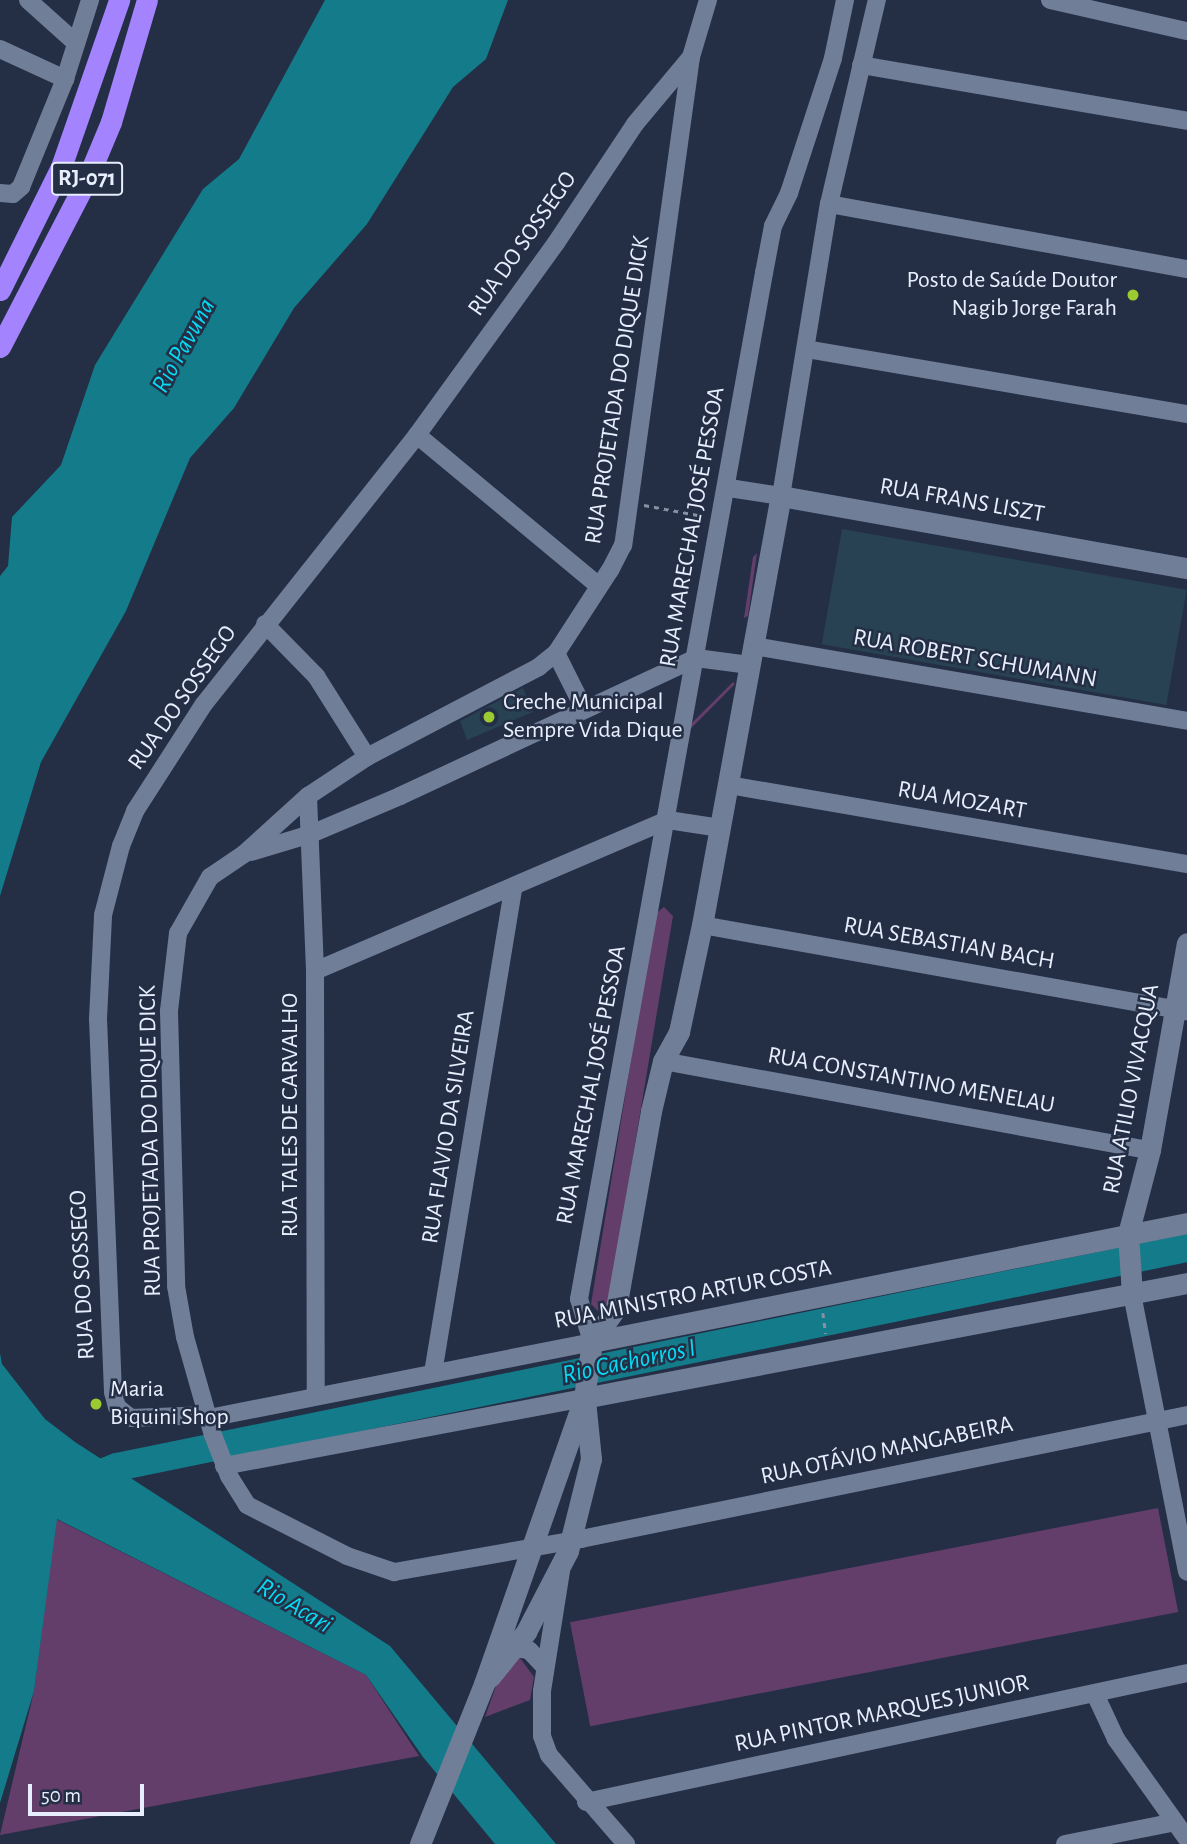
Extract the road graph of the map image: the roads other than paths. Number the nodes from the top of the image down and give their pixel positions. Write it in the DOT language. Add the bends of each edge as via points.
graph roads {
  1 [pos="28,0"];
  2 [pos="90,0"];
  3 [pos="119,0"];
  4 [pos="147,0"];
  5 [pos="708,0"];
  6 [pos="845,0"];
  7 [pos="877,0"];
  8 [pos="1050,0"];
  9 [pos="1187,32"];
  10 [pos="75,43"];
  11 [pos="0,49"];
  12 [pos="691,57"];
  13 [pos="861,65"];
  14 [pos="65,79"];
  15 [pos="1187,121"];
  16 [pos="7,194"];
  17 [pos="829,204"];
  18 [pos="1187,269"];
  19 [pos="0,290"];
  20 [pos="0,347"];
  21 [pos="806,349"];
  22 [pos="1187,414"];
  23 [pos="417,435"];
  24 [pos="729,488"];
  25 [pos="781,496"];
  26 [pos="1187,568"];
  27 [pos="599,586"];
  28 [pos="265,624"];
  29 [pos="556,653"];
  30 [pos="752,656"];
  31 [pos="696,658"];
  32 [pos="584,709"];
  33 [pos="1187,721"];
  34 [pos="367,757"];
  35 [pos="729,785"];
  36 [pos="308,796"];
  37 [pos="668,820"];
  38 [pos="720,828"];
  39 [pos="311,834"];
  40 [pos="244,853"];
  41 [pos="1187,864"];
  42 [pos="513,889"];
  43 [pos="702,925"];
  44 [pos="1187,943"];
  45 [pos="315,971"];
  46 [pos="1182,1010"];
  47 [pos="663,1061"];
  48 [pos="1150,1150"];
  49 [pos="1187,1223"];
  50 [pos="1128,1240"];
  51 [pos="1187,1283"];
  52 [pos="1131,1288"];
  53 [pos="591,1349"];
  54 [pos="433,1373"];
  55 [pos="585,1390"];
  56 [pos="316,1396"];
  57 [pos="1187,1415"];
  58 [pos="1158,1420"];
  59 [pos="210,1422"];
  60 [pos="223,1461"];
  61 [pos="579,1518"];
  62 [pos="597,1535"];
  63 [pos="572,1541"];
  64 [pos="531,1548"];
  65 [pos="562,1567"];
  66 [pos="1187,1572"];
  67 [pos="506,1645"];
  68 [pos="545,1667"];
  69 [pos="1187,1673"];
  70 [pos="1095,1694"];
  71 [pos="586,1802"];
  72 [pos="1175,1822"];
  73 [pos="424,1835"];
  74 [pos="1187,1839"];
  75 [pos="626,1844"];
  76 [pos="1065,1844"];
  1 -- 10 [label="street"];
  2 -- 10 [label="street"];
  3 -- 19 [label="highway, RJ-071" via="61,167"];
  4 -- 20 [label="highway, RJ-071" via="98,155"];
  5 -- 12 [label="street"];
  6 -- 24 [label="street, RUA MARECHAL JOSÉ PESSOA" via="833,58 789,193 773,226"];
  7 -- 13 [label="street, RUA MARECHAL JOSÉ PESSOA"];
  8 -- 9 [label="street"];
  10 -- 14 [label="street"];
  11 -- 14 [label="street"];
  12 -- 23 [label="street, RUA DO SOSSEGO" via="635,124 556,243"];
  12 -- 27 [label="street, RUA PROJETADA DO DIQUE DICK" via="623,545"];
  13 -- 15 [label="street"];
  13 -- 17 [label="street, RUA MARECHAL JOSÉ PESSOA"];
  14 -- 16 [label="street" via="21,187"];
  17 -- 18 [label="street"];
  17 -- 21 [label="street, RUA MARECHAL JOSÉ PESSOA"];
  21 -- 22 [label="street"];
  21 -- 25 [label="street, RUA MARECHAL JOSÉ PESSOA"];
  23 -- 27 [label="street"];
  23 -- 28 [label="street, RUA DO SOSSEGO"];
  24 -- 25 [label="street, RUA FRANS LISZT"];
  24 -- 31 [label="street, RUA MARECHAL JOSÉ PESSOA"];
  25 -- 26 [label="street, RUA FRANS LISZT"];
  25 -- 30 [label="street, RUA MARECHAL JOSÉ PESSOA"];
  27 -- 29 [label="street, RUA PROJETADA DO DIQUE DICK"];
  28 -- 34 [label="street" via="316,676"];
  28 -- 59 [label="street, RUA DO SOSSEGO" via="204,704 135,811 103,915 98,1019 113,1392 117,1407 131,1418"];
  29 -- 32 [label="street"];
  29 -- 34 [label="street, RUA PROJETADA DO DIQUE DICK" via="539,667"];
  30 -- 31 [label="street, RUA ROBERT SCHUMANN"];
  30 -- 33 [label="street, RUA ROBERT SCHUMANN"];
  30 -- 35 [label="street, RUA MARECHAL JOSÉ PESSOA"];
  31 -- 32 [label="street"];
  31 -- 37 [label="street, RUA MARECHAL JOSÉ PESSOA"];
  32 -- 39 [label="street"];
  34 -- 36 [label="street, RUA PROJETADA DO DIQUE DICK"];
  35 -- 38 [label="street, RUA MARECHAL JOSÉ PESSOA"];
  35 -- 41 [label="street, RUA MOZART"];
  36 -- 39 [label="street, RUA TALES DE CARVALHO"];
  36 -- 40 [label="street, RUA PROJETADA DO DIQUE DICK"];
  37 -- 38 [label="street"];
  37 -- 42 [label="street"];
  37 -- 53 [label="street, RUA MARECHAL JOSÉ PESSOA" via="579,1299"];
  38 -- 43 [label="street, RUA MARECHAL JOSÉ PESSOA"];
  39 -- 40 [label="street"];
  39 -- 45 [label="street, RUA TALES DE CARVALHO"];
  40 -- 59 [label="street, RUA PROJETADA DO DIQUE DICK" via="210,877 178,933 169,1010 176,1286"];
  42 -- 45 [label="street"];
  42 -- 54 [label="street, RUA FLAVIO DA SILVEIRA"];
  43 -- 46 [label="street, RUA SEBASTIAN BACH"];
  43 -- 47 [label="street, RUA MARECHAL JOSÉ PESSOA" via="679,1032"];
  44 -- 46 [label="street, RUA ATILIO VIVACQUA"];
  45 -- 56 [label="street, RUA TALES DE CARVALHO"];
  46 -- 48 [label="street, RUA ATILIO VIVACQUA"];
  47 -- 48 [label="street, RUA CONSTANTINO MENELAU"];
  47 -- 53 [label="street, RUA MARECHAL JOSÉ PESSOA" via="616,1308"];
  48 -- 50 [label="street, RUA ATILIO VIVACQUA"];
  49 -- 50 [label="street, RUA MINISTRO ARTUR COSTA"];
  50 -- 52 [label="street, RUA ATILIO VIVACQUA"];
  50 -- 53 [label="street, RUA MINISTRO ARTUR COSTA"];
  51 -- 52 [label="street"];
  52 -- 55 [label="street"];
  52 -- 58 [label="street"];
  53 -- 54 [label="street, RUA MINISTRO ARTUR COSTA"];
  53 -- 55 [label="street, RUA MARECHAL JOSÉ PESSOA"];
  54 -- 56 [label="street, RUA MINISTRO ARTUR COSTA"];
  55 -- 60 [label="street"];
  55 -- 61 [label="street, RUA MARECHAL JOSÉ PESSOA" via="592,1447"];
  55 -- 64 [label="street, RUA MARECHAL JOSÉ PESSOA"];
  56 -- 59 [label="street, RUA MINISTRO ARTUR COSTA"];
  57 -- 58 [label="street, RUA OTÁVIO MANGABEIRA"];
  58 -- 62 [label="street, RUA OTÁVIO MANGABEIRA"];
  58 -- 66 [label="street"];
  59 -- 60 [label="street, RUA OTÁVIO MANGABEIRA"];
  60 -- 64 [label="street, RUA OTÁVIO MANGABEIRA" via="237,1492 262,1516 380,1569 405,1572"];
  61 -- 62 [label="street"];
  61 -- 63 [label="street, RUA MARECHAL JOSÉ PESSOA"];
  62 -- 63 [label="street, RUA OTÁVIO MANGABEIRA"];
  63 -- 64 [label="street, RUA OTÁVIO MANGABEIRA"];
  63 -- 65 [label="street, RUA MARECHAL JOSÉ PESSOA"];
  64 -- 67 [label="street, RUA MARECHAL JOSÉ PESSOA"];
  65 -- 67 [label="street, RUA MARECHAL JOSÉ PESSOA"];
  65 -- 68 [label="street"];
  67 -- 68 [label="street" via="534,1652"];
  67 -- 73 [label="street, RUA MARECHAL JOSÉ PESSOA" via="484,1684"];
  68 -- 71 [label="street" via="539,1718 542,1736 549,1755"];
  69 -- 70 [label="street, RUA PINTOR MARQUES JUNIOR"];
  70 -- 71 [label="street, RUA PINTOR MARQUES JUNIOR"];
  70 -- 72 [label="street" via="1116,1739"];
  71 -- 75 [label="street"];
  72 -- 74 [label="street"];
  72 -- 76 [label="street"];
}
